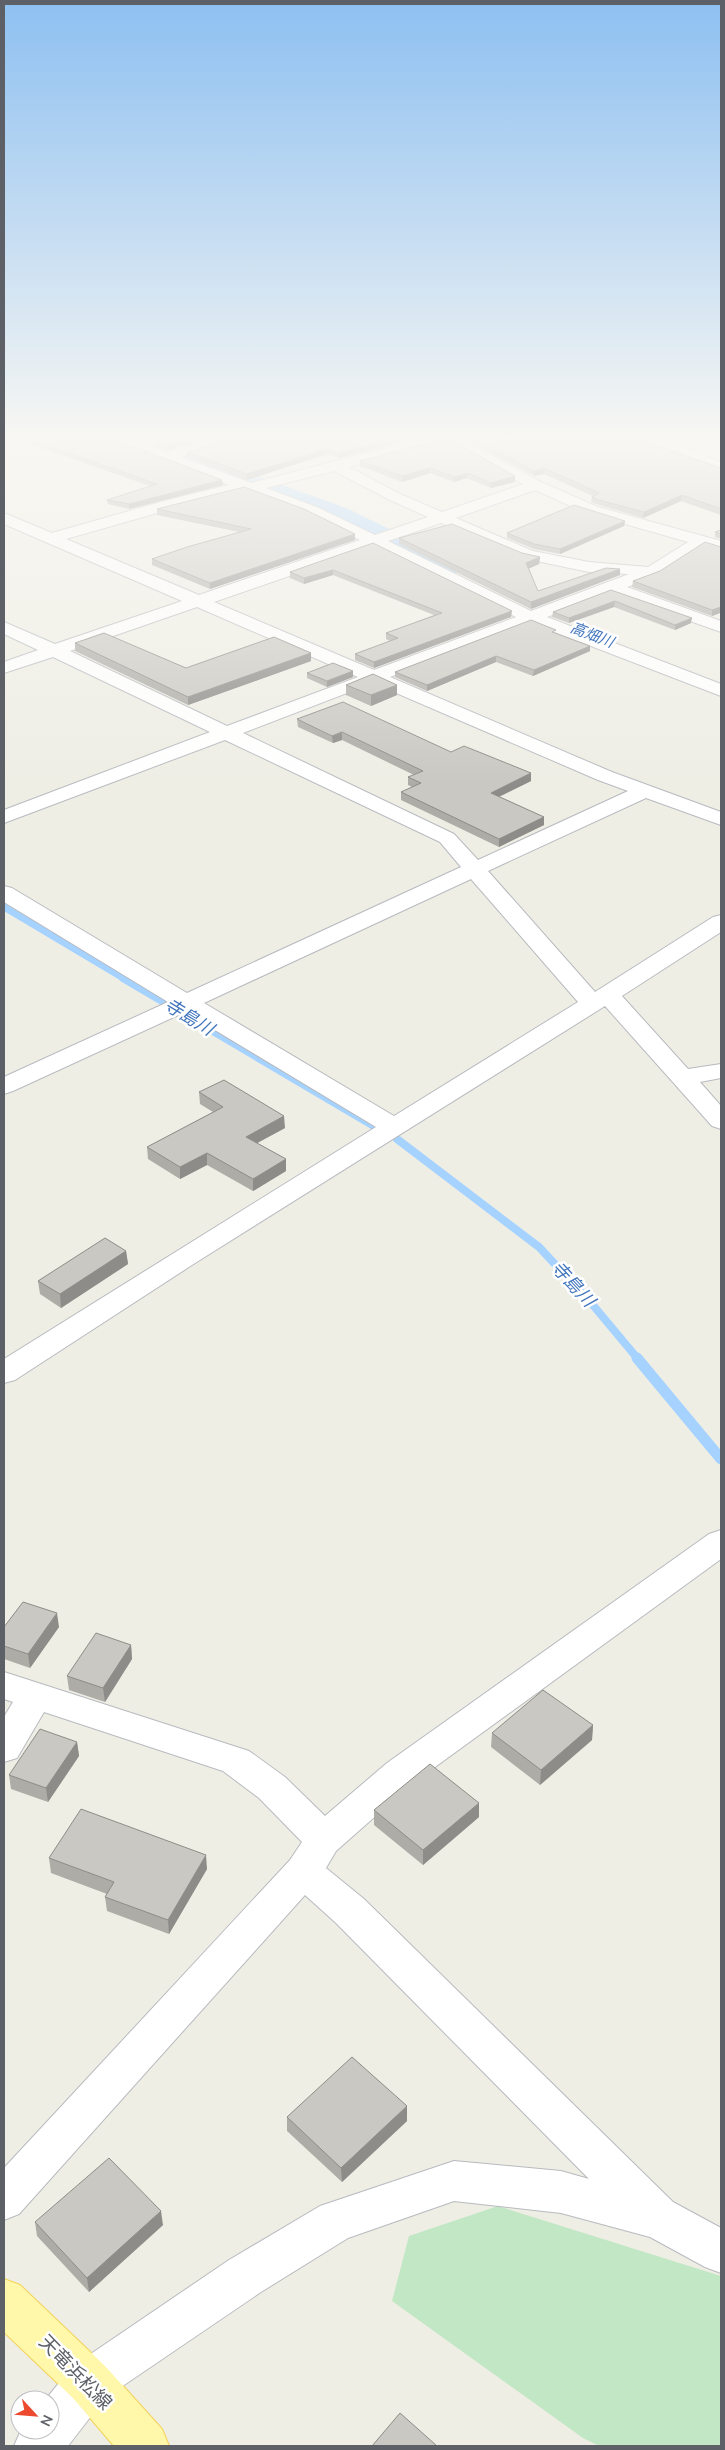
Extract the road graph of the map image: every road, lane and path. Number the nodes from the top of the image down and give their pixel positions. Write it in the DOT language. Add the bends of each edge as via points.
graph roads {
  1 [pos="92,555"];
  2 [pos="330,555"];
  3 [pos="415,555"];
  4 [pos="530,555"];
  5 [pos="678,555"];
  6 [pos="653,571"];
  7 [pos="611,587"];
  8 [pos="197,601"];
  9 [pos="535,615"];
  10 [pos="4,627"];
  11 [pos="721,627"];
  12 [pos="53,651"];
  13 [pos="4,668"];
  14 [pos="374,678"];
  15 [pos="721,690"];
  16 [pos="226,733"];
  17 [pos="644,792"];
  18 [pos="4,818"];
  19 [pos="721,819"];
  20 [pos="474,868"];
  21 [pos="4,893"];
  22 [pos="721,922"];
  23 [pos="600,1000"];
  24 [pos="178,1005"];
  25 [pos="721,1072"];
  26 [pos="682,1078"];
  27 [pos="4,1086"];
  28 [pos="721,1121"];
  29 [pos="395,1128"];
  30 [pos="4,1373"];
  31 [pos="721,1542"];
  32 [pos="20,1690"];
  33 [pos="4,1748"];
  34 [pos="313,1855"];
  35 [pos="4,2199"];
  36 [pos="659,2218"];
  37 [pos="721,2252"];
  38 [pos="4,2300"];
  39 [pos="89,2382"];
  40 [pos="38,2446"];
  41 [pos="145,2446"];
  1 -- 8 [label="street"];
  2 -- 8 [label="street"];
  3 -- 9 [label="street"];
  4 -- 6 [label="street" via="589,568"];
  5 -- 6 [label="street"];
  6 -- 7 [label="street"];
  7 -- 9 [label="street"];
  7 -- 11 [label="street"];
  8 -- 12 [label="street"];
  8 -- 14 [label="street"];
  9 -- 14 [label="street"];
  9 -- 15 [label="street"];
  10 -- 12 [label="street"];
  12 -- 13 [label="street"];
  12 -- 16 [label="street"];
  14 -- 16 [label="street"];
  14 -- 17 [label="street"];
  16 -- 18 [label="street"];
  16 -- 20 [label="street" via="447,838"];
  17 -- 19 [label="street"];
  17 -- 20 [label="street"];
  20 -- 23 [label="street"];
  20 -- 24 [label="street"];
  21 -- 24 [label="street"];
  22 -- 23 [label="street"];
  23 -- 26 [label="street"];
  23 -- 29 [label="street"];
  24 -- 27 [label="street"];
  24 -- 29 [label="street"];
  25 -- 26 [label="street"];
  26 -- 28 [label="street"];
  29 -- 30 [label="street" via="102,1308"];
  31 -- 34 [label="street" via="400,1773"];
  32 -- 33 [label="street"];
  32 -- 34 [label="street" via="236,1762 264,1779 299,1812"];
  34 -- 35 [label="street"];
  34 -- 36 [label="street" via="350,1911"];
  36 -- 37 [label="street"];
  36 -- 39 [label="street" via="561,2192 454,2181 336,2221 245,2276"];
  38 -- 39 [label="main road, 天竜浜松線"];
  39 -- 40 [label="street"];
  39 -- 41 [label="main road, 天竜浜松線"];
}
